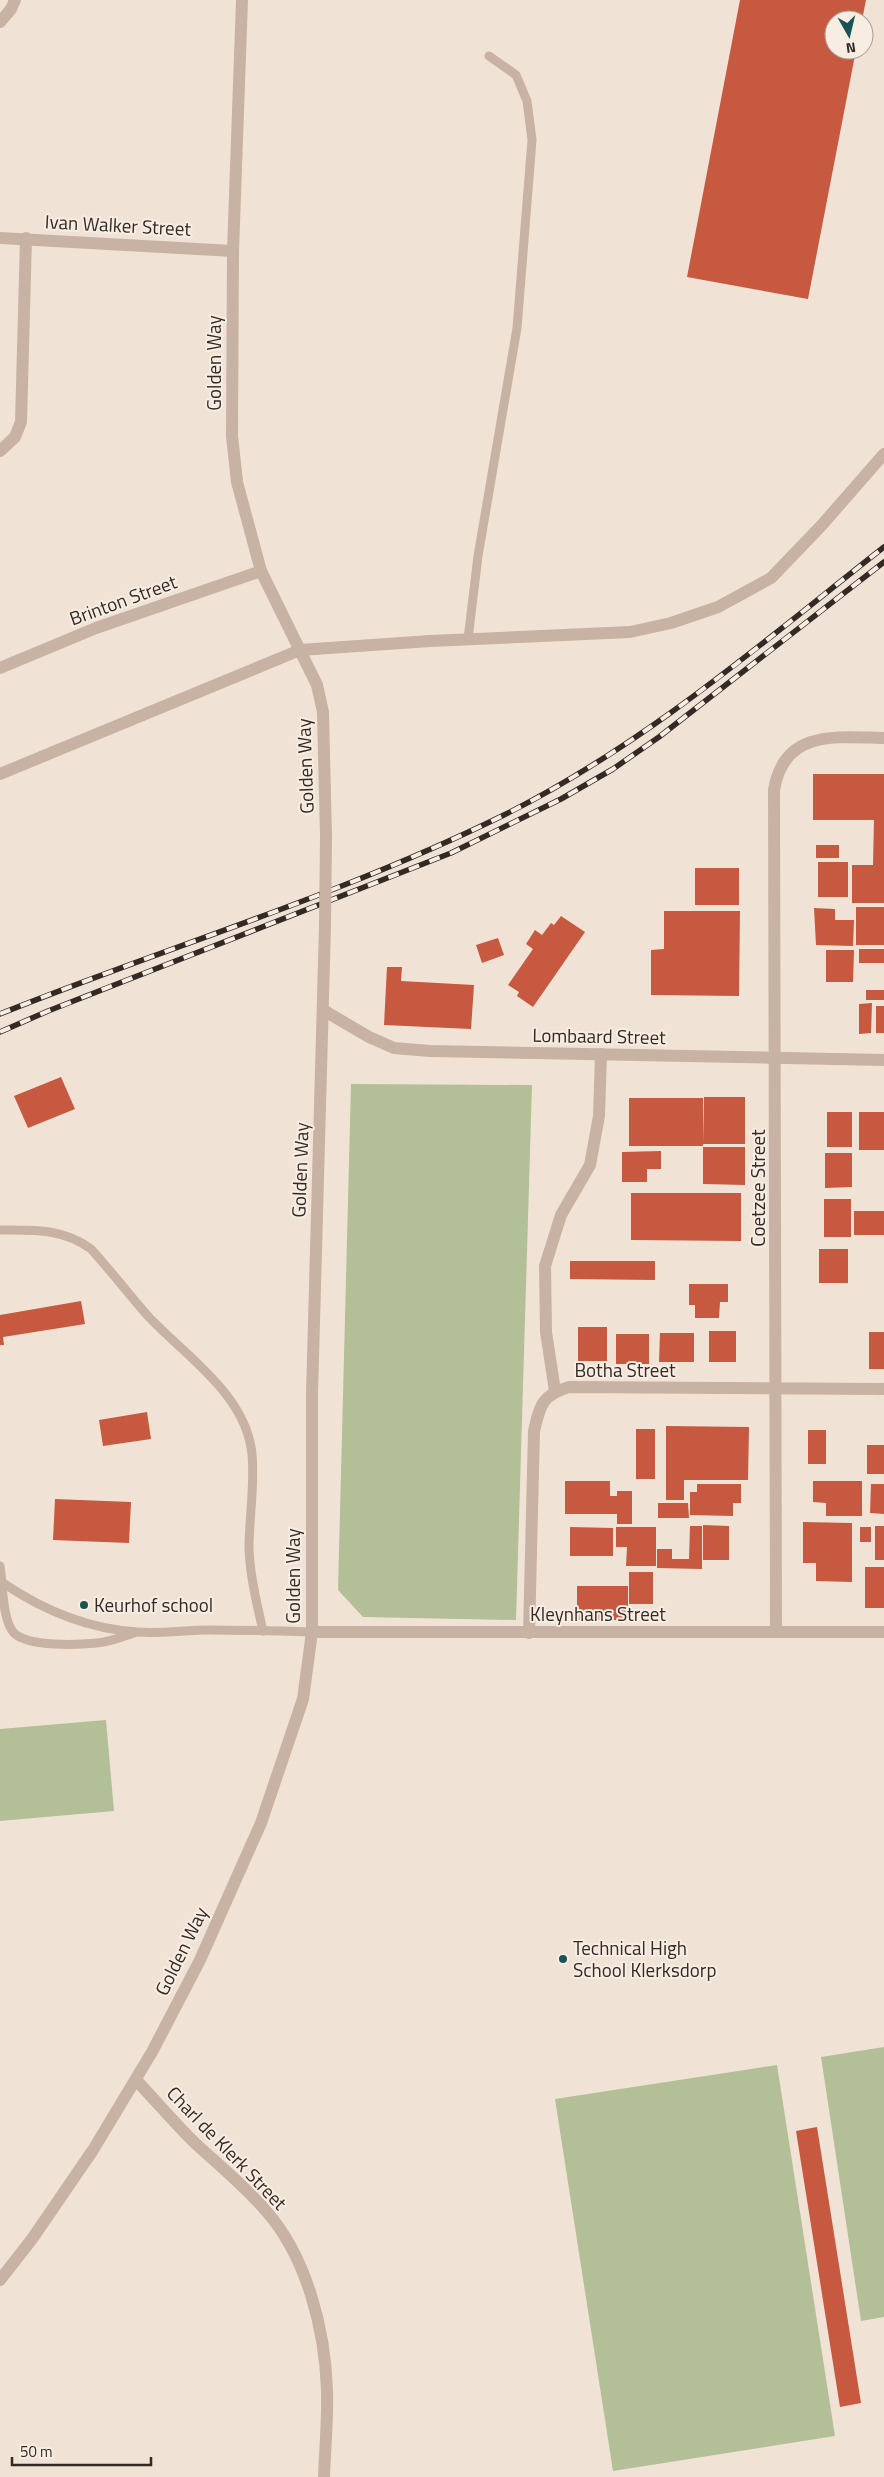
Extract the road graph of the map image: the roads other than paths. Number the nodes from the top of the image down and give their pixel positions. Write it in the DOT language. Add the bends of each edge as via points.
graph roads {
  1 [pos="15,0"];
  2 [pos="242,0"];
  3 [pos="0,22"];
  4 [pos="489,56"];
  5 [pos="0,238"];
  6 [pos="26,238"];
  7 [pos="233,251"];
  8 [pos="0,451"];
  9 [pos="884,454"];
  10 [pos="261,571"];
  11 [pos="468,640"];
  12 [pos="300,650"];
  13 [pos="0,668"];
  14 [pos="884,738"];
  15 [pos="0,774"];
  16 [pos="323,1010"];
  17 [pos="601,1054"];
  18 [pos="776,1058"];
  19 [pos="884,1060"];
  20 [pos="0,1230"];
  21 [pos="777,1389"];
  22 [pos="884,1389"];
  23 [pos="555,1391"];
  24 [pos="0,1566"];
  25 [pos="3,1583"];
  26 [pos="263,1631"];
  27 [pos="136,1632"];
  28 [pos="312,1632"];
  29 [pos="776,1632"];
  30 [pos="884,1632"];
  31 [pos="529,1633"];
  32 [pos="136,2080"];
  33 [pos="0,2280"];
  34 [pos="324,2477"];
  1 -- 3 [label="street"];
  2 -- 7 [label="street, Golden Way"];
  4 -- 11 [label="lane" via="516,75 527,101 532,140 517,328 478,556"];
  5 -- 6 [label="street, Ivan Walker Street"];
  6 -- 7 [label="street, Ivan Walker Street"];
  6 -- 8 [label="street" via="21,422 15,437"];
  7 -- 10 [label="street, Golden Way" via="232,436 237,482"];
  9 -- 11 [label="street" via="771,578 718,607 672,623 630,632"];
  10 -- 12 [label="street, Golden Way"];
  10 -- 13 [label="street, Brinton Street" via="96,628"];
  11 -- 12 [label="street"];
  12 -- 15 [label="street"];
  12 -- 16 [label="street, Golden Way, bridge" via="317,685 323,712 326,837"];
  14 -- 18 [label="street, Coetzee Street" via="832,737 810,741 797,750 776,776"];
  16 -- 17 [label="street, Lombaard Street" via="394,1048"];
  16 -- 28 [label="street, Golden Way" via="312,1394"];
  17 -- 18 [label="street, Lombaard Street"];
  17 -- 23 [label="street" via="599,1116 590,1165 561,1215 545,1266 546,1332"];
  18 -- 19 [label="street, Lombaard Street"];
  18 -- 21 [label="street, Coetzee Street"];
  20 -- 26 [label="lane" via="44,1230 79,1240 91,1249 148,1316 228,1398 246,1428 252,1454 249,1548"];
  21 -- 22 [label="street, Botha Street"];
  21 -- 23 [label="street, Botha Street" via="569,1387"];
  21 -- 29 [label="street, Coetzee Street"];
  23 -- 31 [label="street, Botha Street" via="538,1411 534,1431"];
  24 -- 25 [label="lane"];
  25 -- 27 [label="lane" via="59,1614"];
  25 -- 27 [label="lane" via="9,1623 14,1633 25,1640 97,1643"];
  26 -- 27 [label="lane"];
  26 -- 28 [label="lane"];
  28 -- 31 [label="street, Kleynhans Street"];
  28 -- 32 [label="street, Golden Way" via="303,1699 260,1823 200,1960"];
  29 -- 30 [label="street, Kleynhans Street"];
  29 -- 31 [label="street, Kleynhans Street"];
  32 -- 33 [label="street, Golden Way" via="93,2150"];
  32 -- 34 [label="street, Charl de Klerk Street" via="195,2143 268,2213 290,2245 306,2284 322,2348 327,2391"];
}
